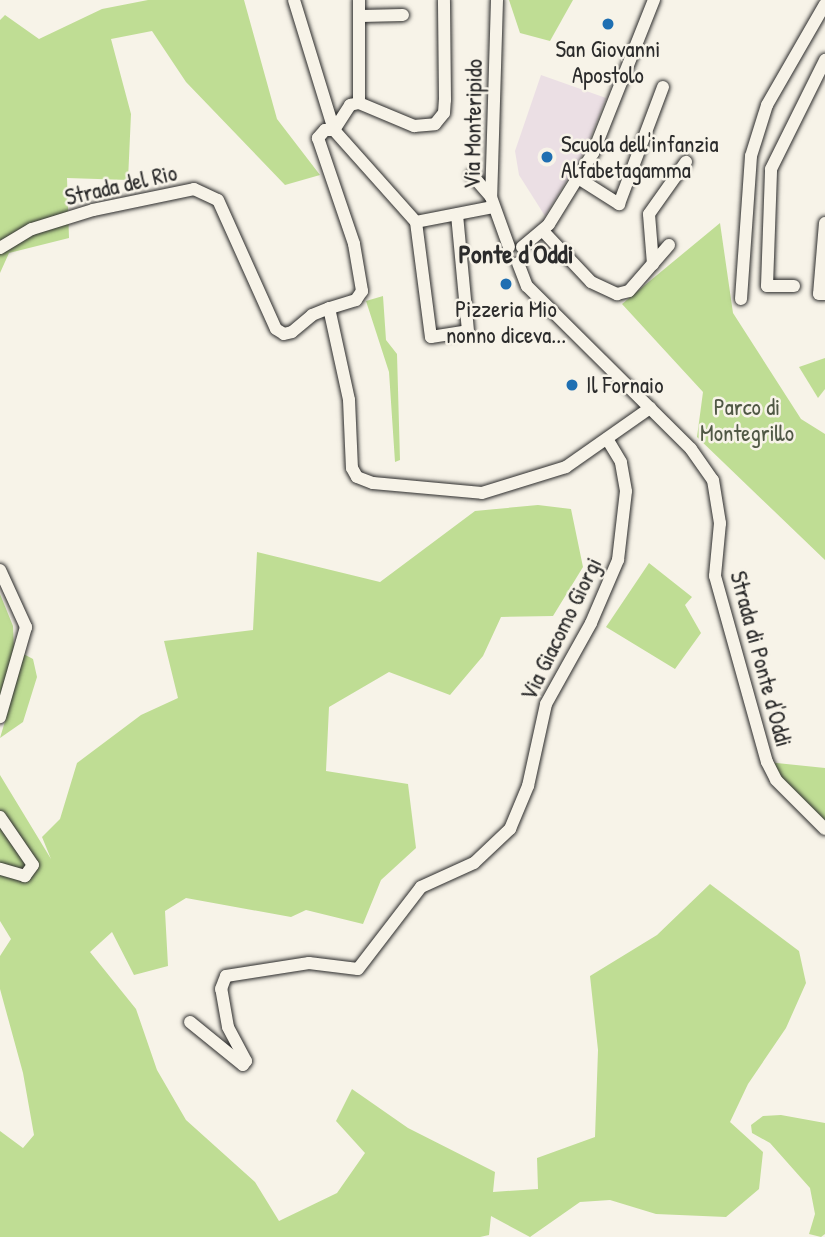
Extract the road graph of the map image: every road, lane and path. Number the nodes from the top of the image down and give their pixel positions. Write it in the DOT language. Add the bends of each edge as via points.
graph roads {
  1 [pos="294,0"];
  2 [pos="359,0"];
  3 [pos="444,0"];
  4 [pos="497,0"];
  5 [pos="654,0"];
  6 [pos="824,9"];
  7 [pos="403,15"];
  8 [pos="361,16"];
  9 [pos="825,60"];
  10 [pos="663,88"];
  11 [pos="359,103"];
  12 [pos="337,132"];
  13 [pos="686,162"];
  14 [pos="472,175"];
  15 [pos="578,178"];
  16 [pos="492,202"];
  17 [pos="457,215"];
  18 [pos="416,222"];
  19 [pos="825,223"];
  20 [pos="543,231"];
  21 [pos="669,244"];
  22 [pos="509,247"];
  23 [pos="522,247"];
  24 [pos="0,248"];
  25 [pos="822,250"];
  26 [pos="518,263"];
  27 [pos="653,264"];
  28 [pos="794,286"];
  29 [pos="825,294"];
  30 [pos="741,299"];
  31 [pos="329,307"];
  32 [pos="650,408"];
  33 [pos="607,439"];
  34 [pos="0,570"];
  35 [pos="0,717"];
  36 [pos="0,817"];
  37 [pos="825,828"];
  38 [pos="0,869"];
  39 [pos="190,1022"];
  1 -- 12 [label="street"];
  2 -- 8 [label="street"];
  3 -- 11 [label="street" via="444,113 425,128"];
  4 -- 16 [label="street, Via Monteripido"];
  5 -- 15 [label="street" via="593,153"];
  6 -- 30 [label="street" via="767,105 751,156"];
  7 -- 8 [label="street"];
  8 -- 11 [label="street"];
  9 -- 28 [label="street" via="771,169 767,286"];
  10 -- 15 [label="street" via="619,204"];
  11 -- 12 [label="street" via="350,105"];
  12 -- 18 [label="street"];
  12 -- 31 [label="street" via="324,130 318,138 354,244 362,291 356,300"];
  13 -- 27 [label="street" via="649,214"];
  14 -- 16 [label="street"];
  15 -- 20 [label="street"];
  16 -- 17 [label="street"];
  16 -- 22 [label="street, Via Monteripido"];
  17 -- 18 [label="street"];
  17 -- 18 [label="street" via="468,331 431,337"];
  19 -- 25 [label="street"];
  20 -- 23 [label="street"];
  20 -- 27 [label="street" via="606,292 629,291"];
  21 -- 27 [label="street"];
  22 -- 23 [label="street"];
  22 -- 26 [label="street, Strada di Ponte d'Oddi" via="508,260"];
  23 -- 26 [label="street" via="524,258"];
  24 -- 31 [label="street, Strada del Rio" via="32,229 93,209 194,189 218,200 276,329 292,332"];
  25 -- 29 [label="street" via="819,294"];
  26 -- 32 [label="street, Strada di Ponte d'Oddi" via="527,286"];
  31 -- 33 [label="street" via="349,400 357,477 373,483 482,493 566,467"];
  32 -- 33 [label="street"];
  32 -- 37 [label="street, Strada di Ponte d'Oddi" via="691,449 713,480 720,523 715,576 767,762 776,780"];
  33 -- 39 [label="street, Via Giacomo Giorgi" via="621,462 626,491 618,560 591,623 546,704 528,786 510,829 474,863 421,887 358,969 309,963 226,976 223,1001 228,1027 246,1061 243,1065"];
  34 -- 35 [label="street" via="26,626"];
  36 -- 38 [label="street" via="33,865 25,876"];
}
